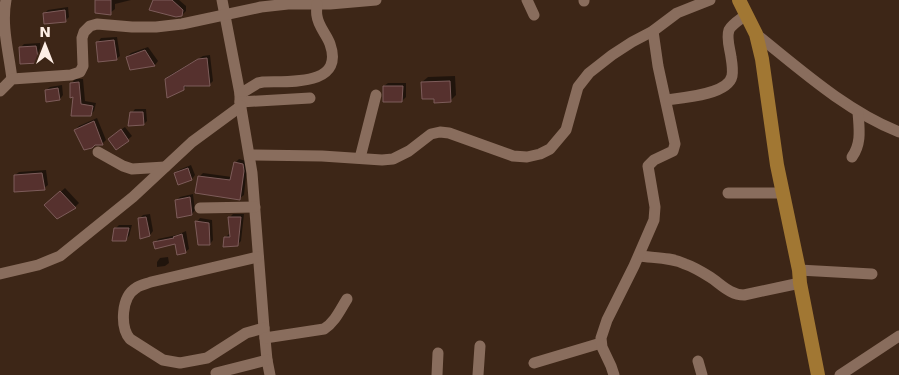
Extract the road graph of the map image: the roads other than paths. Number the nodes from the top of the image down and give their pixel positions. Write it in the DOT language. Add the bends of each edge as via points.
graph roads {
  1 [pos="6,0"];
  2 [pos="222,0"];
  3 [pos="376,0"];
  4 [pos="527,0"];
  5 [pos="710,0"];
  6 [pos="739,0"];
  7 [pos="330,2"];
  8 [pos="317,4"];
  9 [pos="225,14"];
  10 [pos="534,15"];
  11 [pos="746,15"];
  12 [pos="653,31"];
  13 [pos="756,34"];
  14 [pos="8,73"];
  15 [pos="0,90"];
  16 [pos="376,94"];
  17 [pos="310,98"];
  18 [pos="666,100"];
  19 [pos="240,101"];
  20 [pos="858,112"];
  21 [pos="899,132"];
  22 [pos="98,152"];
  23 [pos="250,155"];
  24 [pos="852,157"];
  25 [pos="360,158"];
  26 [pos="165,167"];
  27 [pos="728,192"];
  28 [pos="783,193"];
  29 [pos="255,207"];
  30 [pos="200,208"];
  31 [pos="639,256"];
  32 [pos="258,257"];
  33 [pos="0,274"];
  34 [pos="872,274"];
  35 [pos="800,277"];
  36 [pos="347,299"];
  37 [pos="264,333"];
  38 [pos="899,336"];
  39 [pos="601,342"];
  40 [pos="480,346"];
  41 [pos="438,353"];
  42 [pos="267,360"];
  43 [pos="698,360"];
  44 [pos="534,363"];
  45 [pos="216,373"];
  46 [pos="270,375"];
  47 [pos="437,375"];
  48 [pos="478,375"];
  49 [pos="614,375"];
  50 [pos="702,375"];
  51 [pos="818,375"];
  52 [pos="840,375"];
  1 -- 14 [label="street"];
  2 -- 9 [label="street"];
  3 -- 7 [label="street"];
  4 -- 10 [label="street"];
  5 -- 12 [label="street" via="676,13"];
  6 -- 11 [label="main road"];
  7 -- 8 [label="street"];
  8 -- 9 [label="street" via="288,4"];
  8 -- 19 [label="street" via="318,22 332,52 328,71 315,78 258,83"];
  9 -- 14 [label="street" via="156,27 97,24 84,32 83,66 78,74"];
  9 -- 19 [label="street"];
  11 -- 13 [label="main road"];
  11 -- 18 [label="street" via="730,28 732,76 728,84 704,95"];
  12 -- 18 [label="street"];
  12 -- 25 [label="street" via="589,73 578,87 566,130 550,149 540,154 513,156 440,132 431,134 393,159"];
  13 -- 20 [label="street"];
  13 -- 28 [label="main road"];
  14 -- 15 [label="street"];
  16 -- 25 [label="street"];
  17 -- 19 [label="street"];
  18 -- 31 [label="street" via="675,144 673,151 648,166 654,220"];
  19 -- 23 [label="street"];
  19 -- 26 [label="street"];
  20 -- 21 [label="street"];
  20 -- 24 [label="street" via="858,143"];
  22 -- 26 [label="street" via="123,166"];
  23 -- 25 [label="street"];
  23 -- 29 [label="street"];
  26 -- 33 [label="street" via="60,256"];
  27 -- 28 [label="street"];
  28 -- 35 [label="main road"];
  29 -- 30 [label="street"];
  29 -- 32 [label="street"];
  31 -- 35 [label="street" via="682,262 738,295"];
  31 -- 39 [label="street" via="607,320"];
  32 -- 37 [label="street"];
  32 -- 37 [label="street" via="135,288 124,305 122,318 130,339 163,360 180,363 207,358 246,333"];
  34 -- 35 [label="street"];
  35 -- 51 [label="main road"];
  36 -- 37 [label="street" via="324,329"];
  37 -- 42 [label="street"];
  38 -- 52 [label="street"];
  39 -- 44 [label="street"];
  39 -- 49 [label="street"];
  40 -- 48 [label="street"];
  41 -- 47 [label="street"];
  42 -- 45 [label="street"];
  42 -- 46 [label="street"];
  43 -- 50 [label="street"];
}
